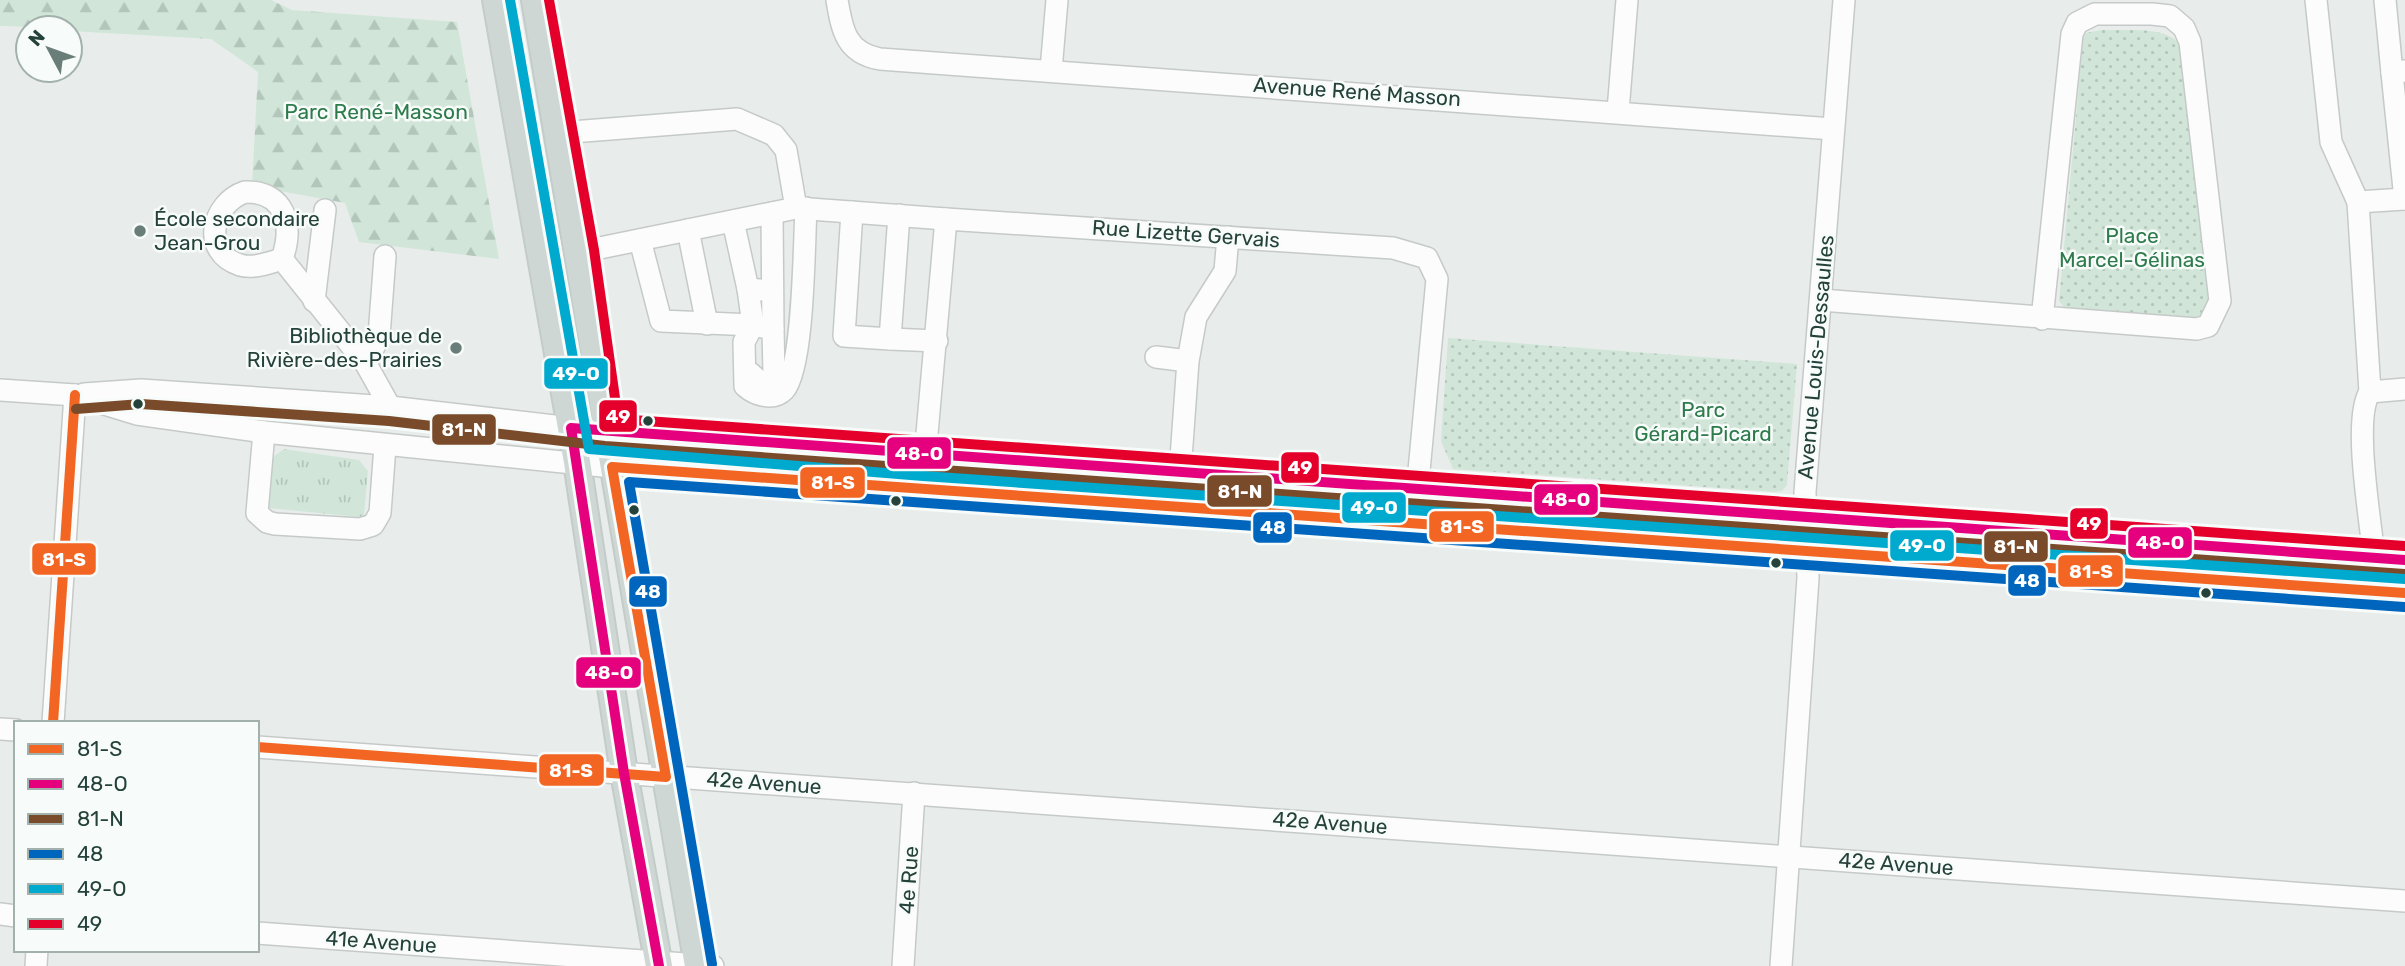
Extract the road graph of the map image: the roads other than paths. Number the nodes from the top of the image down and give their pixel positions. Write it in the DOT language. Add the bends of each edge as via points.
graph roads {
  1 [pos="496,0"];
  2 [pos="535,0"];
  3 [pos="837,0"];
  4 [pos="1057,0"];
  5 [pos="1627,0"];
  6 [pos="1844,0"];
  7 [pos="2316,0"];
  8 [pos="2385,0"];
  9 [pos="1051,70"];
  10 [pos="2398,72"];
  11 [pos="1618,111"];
  12 [pos="1833,129"];
  13 [pos="559,133"];
  14 [pos="521,143"];
  15 [pos="2405,199"];
  16 [pos="2358,202"];
  17 [pos="801,208"];
  18 [pos="325,211"];
  19 [pos="852,212"];
  20 [pos="772,213"];
  21 [pos="899,215"];
  22 [pos="946,219"];
  23 [pos="733,221"];
  24 [pos="688,230"];
  25 [pos="1228,237"];
  26 [pos="640,240"];
  27 [pos="580,252"];
  28 [pos="384,256"];
  29 [pos="282,259"];
  30 [pos="748,289"];
  31 [pos="771,291"];
  32 [pos="1821,300"];
  33 [pos="314,302"];
  34 [pos="2042,319"];
  35 [pos="707,324"];
  36 [pos="759,330"];
  37 [pos="890,339"];
  38 [pos="937,341"];
  39 [pos="1156,357"];
  40 [pos="1188,361"];
  41 [pos="366,364"];
  42 [pos="2405,389"];
  43 [pos="0,390"];
  44 [pos="2370,392"];
  45 [pos="75,395"];
  46 [pos="390,407"];
  47 [pos="571,428"];
  48 [pos="264,432"];
  49 [pos="606,432"];
  50 [pos="386,446"];
  51 [pos="926,453"];
  52 [pos="577,463"];
  53 [pos="612,467"];
  54 [pos="1180,472"];
  55 [pos="922,490"];
  56 [pos="1416,490"];
  57 [pos="1806,518"];
  58 [pos="1414,524"];
  59 [pos="1808,551"];
  60 [pos="2374,558"];
  61 [pos="2405,560"];
  62 [pos="2405,593"];
  63 [pos="53,721"];
  64 [pos="259,747"];
  65 [pos="624,773"];
  66 [pos="666,777"];
  67 [pos="914,793"];
  68 [pos="1788,856"];
  69 [pos="2404,900"];
  70 [pos="259,933"];
  71 [pos="658,964"];
  72 [pos="697,966"];
  73 [pos="713,966"];
  74 [pos="903,966"];
  75 [pos="1781,966"];
  1 -- 14 [label="main road"];
  2 -- 13 [label="main road"];
  3 -- 9 [label="street, Avenue René Masson" via="847,40 866,57"];
  4 -- 9 [label="street"];
  5 -- 11 [label="street"];
  6 -- 12 [label="street, Avenue Louis-Dessaulles"];
  7 -- 16 [label="street" via="2331,142"];
  8 -- 10 [label="street"];
  9 -- 11 [label="street, Avenue René Masson"];
  10 -- 15 [label="street"];
  11 -- 12 [label="street, Avenue René Masson"];
  12 -- 32 [label="street, Avenue Louis-Dessaulles"];
  13 -- 14 [label="main road"];
  13 -- 17 [label="street" via="737,120 774,135 786,150"];
  13 -- 27 [label="main road"];
  14 -- 47 [label="main road"];
  15 -- 16 [label="street"];
  16 -- 44 [label="street"];
  17 -- 19 [label="street, Rue Lizette Gervais"];
  17 -- 20 [label="street, Rue Lizette Gervais"];
  17 -- 36 [label="street" via="796,358 785,389 774,395 762,396 745,386 744,342"];
  18 -- 33 [label="street"];
  19 -- 21 [label="street, Rue Lizette Gervais"];
  19 -- 37 [label="street" via="844,336"];
  20 -- 23 [label="street, Rue Lizette Gervais"];
  20 -- 31 [label="street"];
  21 -- 22 [label="street, Rue Lizette Gervais"];
  21 -- 37 [label="street"];
  22 -- 25 [label="street, Rue Lizette Gervais"];
  22 -- 38 [label="street"];
  23 -- 24 [label="street, Rue Lizette Gervais"];
  23 -- 30 [label="street"];
  24 -- 26 [label="street, Rue Lizette Gervais"];
  24 -- 35 [label="street"];
  25 -- 40 [label="street" via="1225,271 1196,317"];
  25 -- 56 [label="street, Rue Lizette Gervais" via="1393,247 1427,258 1437,279"];
  26 -- 27 [label="street, Rue Lizette Gervais"];
  26 -- 35 [label="street" via="661,321"];
  27 -- 49 [label="main road"];
  28 -- 41 [label="street" via="379,337"];
  29 -- 33 [label="street"];
  30 -- 31 [label="street"];
  30 -- 36 [label="street"];
  31 -- 36 [label="street"];
  32 -- 34 [label="street"];
  32 -- 57 [label="street, Avenue Louis-Dessaulles"];
  33 -- 41 [label="street"];
  34 -- 34 [label="street" via="2197,330 2208,326 2216,315 2220,301 2190,42 2184,28 2170,16 2095,14 2077,23 2072,34"];
  35 -- 36 [label="street"];
  37 -- 38 [label="street"];
  38 -- 51 [label="street"];
  39 -- 40 [label="street"];
  40 -- 54 [label="street"];
  41 -- 46 [label="street"];
  42 -- 44 [label="street"];
  43 -- 45 [label="street"];
  44 -- 60 [label="street" via="2363,402 2361,433"];
  45 -- 46 [label="street" via="141,390"];
  45 -- 48 [label="street" via="137,414"];
  45 -- 63 [label="street"];
  46 -- 47 [label="street"];
  47 -- 49 [label="street"];
  47 -- 52 [label="main road"];
  48 -- 50 [label="street"];
  48 -- 50 [label="street" via="257,513 275,524 360,529 373,524 380,513"];
  49 -- 51 [label="street"];
  49 -- 53 [label="main road"];
  50 -- 52 [label="street"];
  51 -- 54 [label="street"];
  51 -- 55 [label="street"];
  52 -- 53 [label="street"];
  52 -- 65 [label="main road"];
  53 -- 55 [label="street"];
  53 -- 66 [label="main road"];
  54 -- 56 [label="street"];
  55 -- 58 [label="street"];
  56 -- 57 [label="street"];
  56 -- 58 [label="street, Rue Lizette Gervais"];
  57 -- 59 [label="street, Avenue Louis-Dessaulles"];
  57 -- 60 [label="street"];
  58 -- 59 [label="street"];
  59 -- 62 [label="street"];
  59 -- 68 [label="street, Avenue Louis-Dessaulles"];
  60 -- 61 [label="street"];
  64 -- 65 [label="street, 42e Avenue"];
  65 -- 66 [label="street, 42e Avenue"];
  65 -- 71 [label="main road"];
  66 -- 67 [label="street, 42e Avenue"];
  66 -- 72 [label="main road"];
  67 -- 68 [label="street, 42e Avenue"];
  67 -- 74 [label="street, 4e Rue"];
  68 -- 69 [label="street, 42e Avenue"];
  68 -- 75 [label="street, Avenue Louis-Dessaulles"];
  70 -- 71 [label="street, 41e Avenue"];
  71 -- 72 [label="street, 41e Avenue"];
  72 -- 73 [label="street, 41e Avenue"];
}
